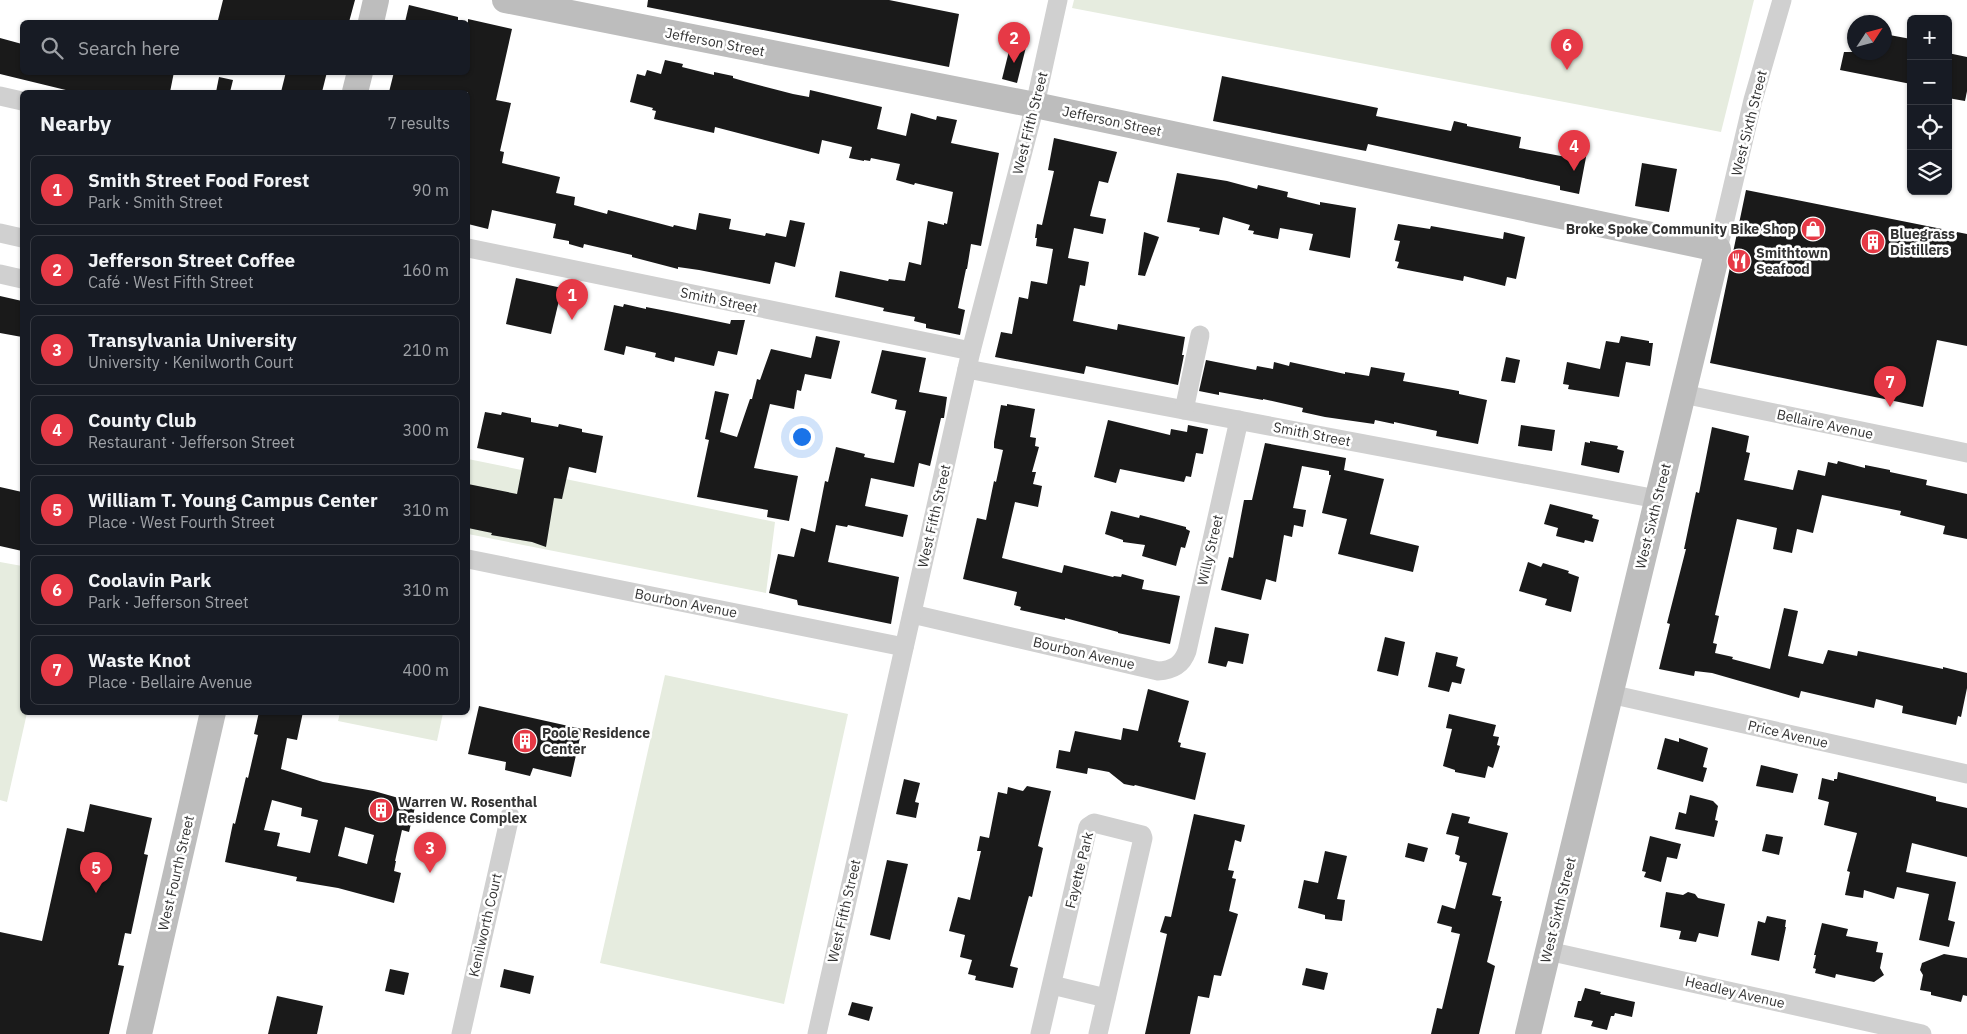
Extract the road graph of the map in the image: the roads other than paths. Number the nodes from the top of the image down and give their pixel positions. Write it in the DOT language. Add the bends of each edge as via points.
graph roads {
  1 [pos="376,0"];
  2 [pos="505,0"];
  3 [pos="1058,0"];
  4 [pos="1782,0"];
  5 [pos="371,20"];
  6 [pos="359,75"];
  7 [pos="356,90"];
  8 [pos="0,96"];
  9 [pos="20,101"];
  10 [pos="1035,105"];
  11 [pos="0,233"];
  12 [pos="20,238"];
  13 [pos="470,248"];
  14 [pos="1718,248"];
  15 [pos="0,274"];
  16 [pos="20,279"];
  17 [pos="1200,335"];
  18 [pos="969,360"];
  19 [pos="1682,394"];
  20 [pos="1184,410"];
  21 [pos="1240,420"];
  22 [pos="1967,453"];
  23 [pos="1657,499"];
  24 [pos="470,559"];
  25 [pos="912,614"];
  26 [pos="904,647"];
  27 [pos="1168,670"];
  28 [pos="1610,694"];
  29 [pos="212,715"];
  30 [pos="1967,774"];
  31 [pos="510,816"];
  32 [pos="1548,951"];
  33 [pos="1052,985"];
  34 [pos="1106,998"];
  35 [pos="139,1034"];
  36 [pos="461,1034"];
  37 [pos="817,1034"];
  38 [pos="1040,1034"];
  39 [pos="1098,1034"];
  40 [pos="1528,1034"];
  41 [pos="1922,1034"];
  1 -- 5 [label="street"];
  2 -- 10 [label="street, Jefferson Street"];
  3 -- 10 [label="street, West Fifth Street"];
  4 -- 14 [label="street, West Sixth Street"];
  6 -- 7 [label="street"];
  8 -- 9 [label="street"];
  10 -- 14 [label="street, Jefferson Street"];
  10 -- 18 [label="street, West Fifth Street"];
  11 -- 12 [label="street"];
  13 -- 18 [label="street, Smith Street"];
  14 -- 19 [label="street, West Sixth Street"];
  15 -- 16 [label="street"];
  17 -- 20 [label="street"];
  18 -- 20 [label="street, Smith Street"];
  18 -- 25 [label="street, West Fifth Street"];
  19 -- 22 [label="street, Bellaire Avenue"];
  19 -- 23 [label="street, West Sixth Street"];
  20 -- 21 [label="street, Smith Street"];
  21 -- 23 [label="street, Smith Street"];
  21 -- 27 [label="street, Willy Street" via="1188,651 1178,666"];
  23 -- 28 [label="street, West Sixth Street"];
  24 -- 26 [label="street, Bourbon Avenue"];
  25 -- 26 [label="street, West Fifth Street"];
  25 -- 27 [label="street, Bourbon Avenue" via="1158,671"];
  26 -- 37 [label="street, West Fifth Street"];
  28 -- 30 [label="street, Price Avenue"];
  28 -- 32 [label="street, West Sixth Street"];
  29 -- 35 [label="street, West Fourth Street"];
  31 -- 36 [label="street, Kenilworth Court"];
  32 -- 40 [label="street, West Sixth Street"];
  32 -- 41 [label="street, Headley Avenue"];
  33 -- 34 [label="street"];
  33 -- 34 [label="street, Fayette Park" via="1088,827 1094,823 1142,834"];
  33 -- 38 [label="street, Fayette Park"];
  34 -- 39 [label="street, Fayette Park"];
}
